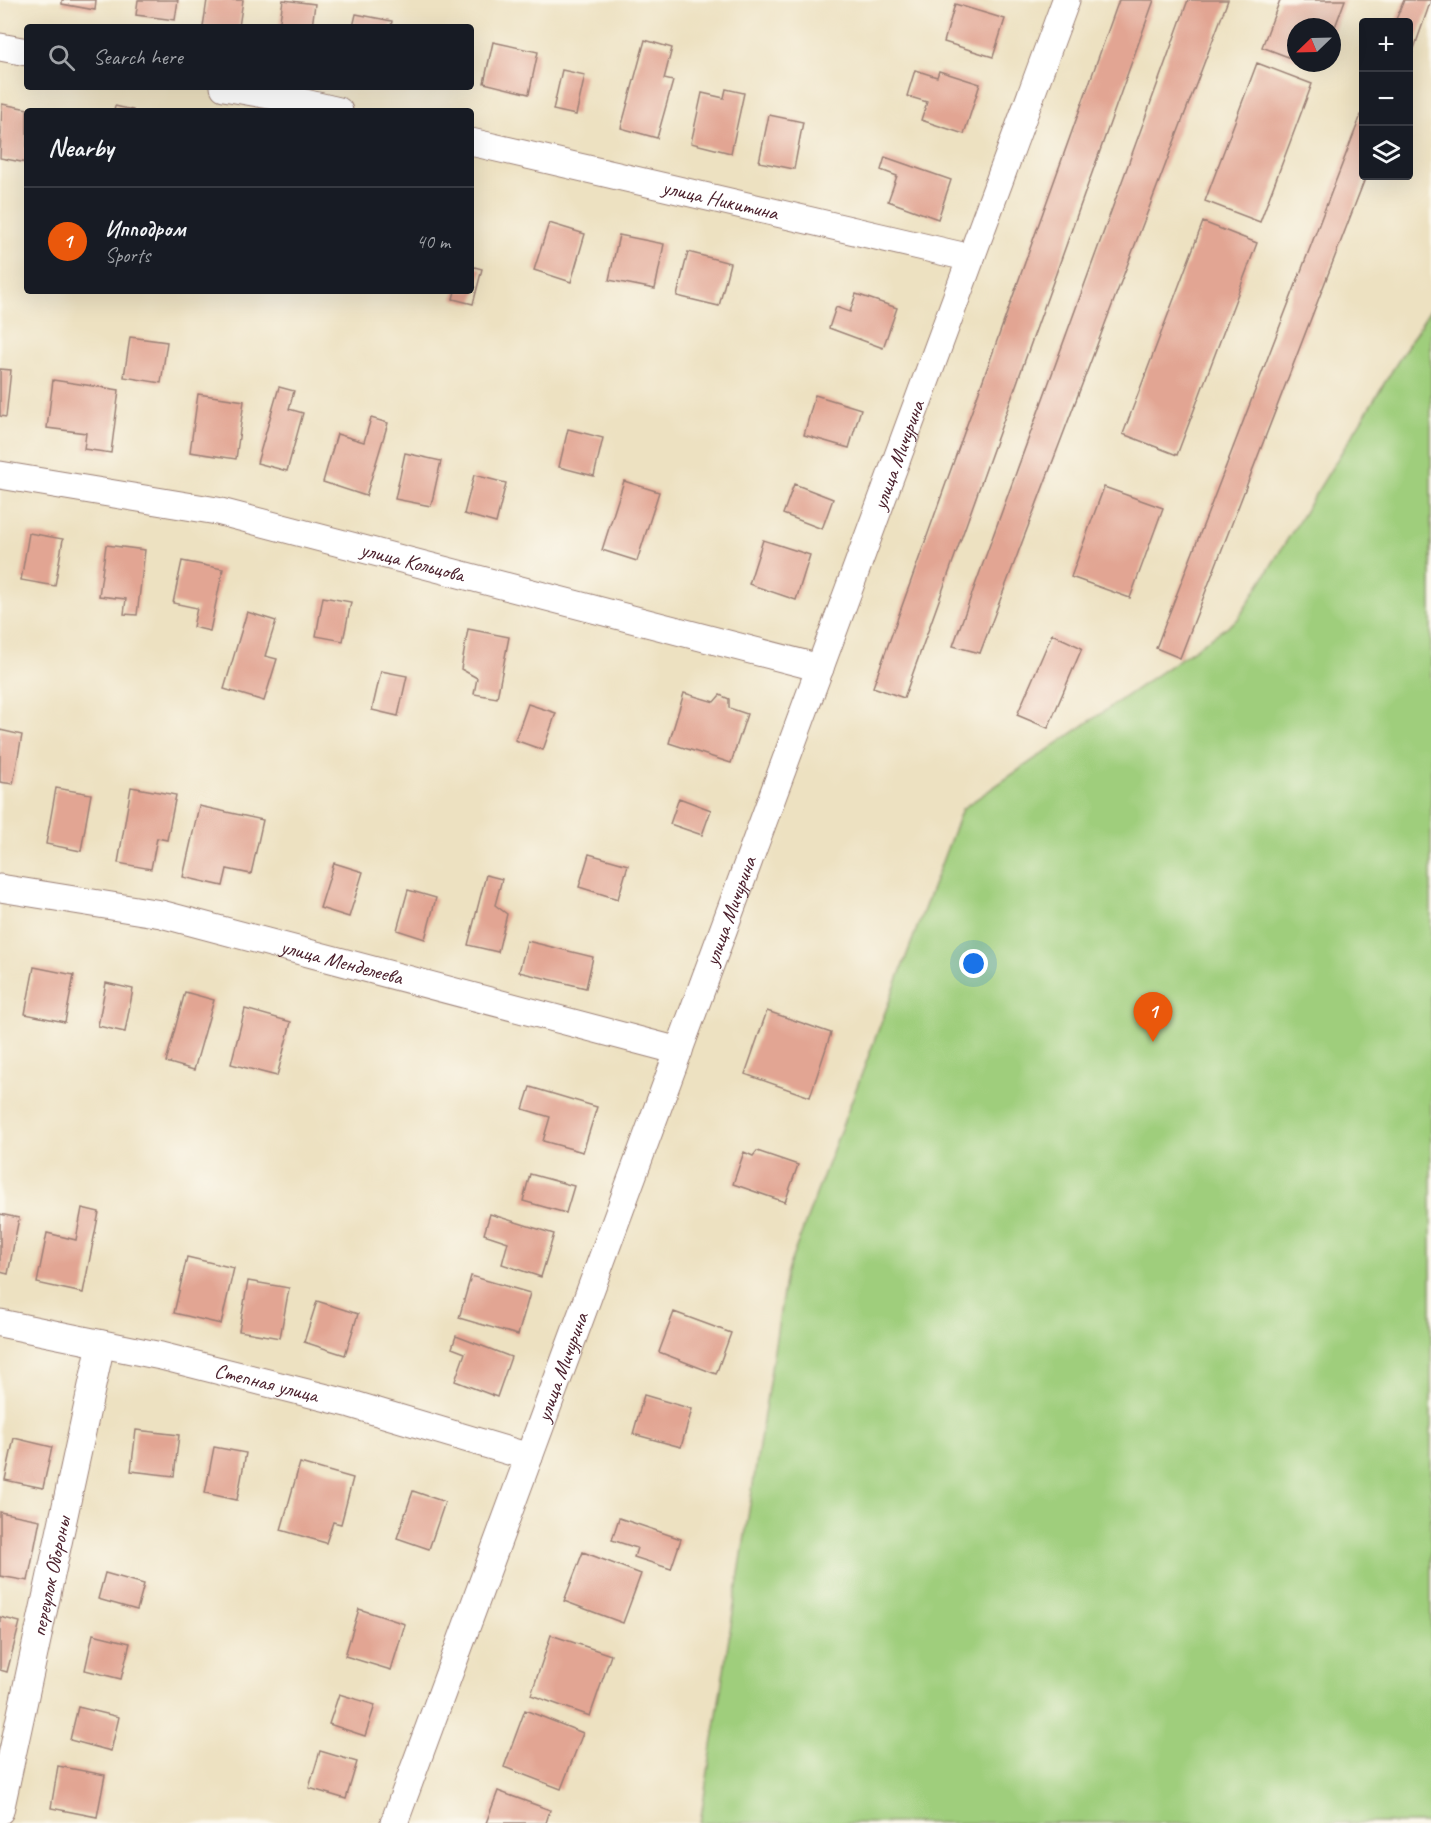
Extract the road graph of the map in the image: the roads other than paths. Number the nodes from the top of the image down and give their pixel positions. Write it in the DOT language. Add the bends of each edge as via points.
graph roads {
  1 [pos="1066,0"];
  2 [pos="0,47"];
  3 [pos="24,51"];
  4 [pos="241,90"];
  5 [pos="326,108"];
  6 [pos="474,143"];
  7 [pos="971,258"];
  8 [pos="0,475"];
  9 [pos="820,668"];
  10 [pos="0,888"];
  11 [pos="679,1051"];
  12 [pos="0,1323"];
  13 [pos="101,1344"];
  14 [pos="529,1457"];
  15 [pos="0,1811"];
  16 [pos="394,1823"];
  1 -- 7 [label="street, улица Мичурина"];
  2 -- 3 [label="street"];
  4 -- 5 [label="street"];
  6 -- 7 [label="street, улица Никитина"];
  7 -- 9 [label="street, улица Мичурина"];
  8 -- 9 [label="street, улица Кольцова" via="217,511"];
  9 -- 11 [label="street, улица Мичурина"];
  10 -- 11 [label="street, улица Менделеева" via="161,914"];
  11 -- 14 [label="street, улица Мичурина"];
  12 -- 13 [label="street, Степная улица"];
  13 -- 14 [label="street, Степная улица" via="351,1404"];
  13 -- 15 [label="street, переулок Обороны"];
  14 -- 16 [label="street, улица Мичурина"];
}
